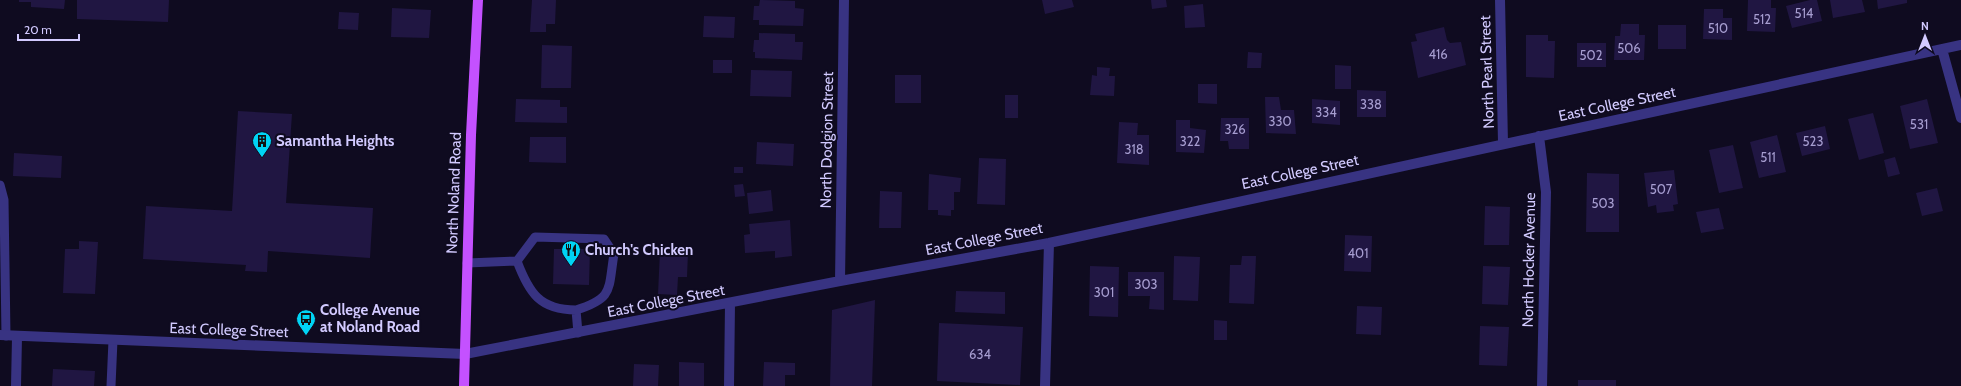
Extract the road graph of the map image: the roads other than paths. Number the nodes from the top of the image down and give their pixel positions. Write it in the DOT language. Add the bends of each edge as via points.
graph roads {
  1 [pos="478,0"];
  2 [pos="844,0"];
  3 [pos="1500,0"];
  4 [pos="1961,45"];
  5 [pos="1942,49"];
  6 [pos="1961,118"];
  7 [pos="1539,136"];
  8 [pos="1503,143"];
  9 [pos="0,185"];
  10 [pos="1049,243"];
  11 [pos="518,261"];
  12 [pos="467,263"];
  13 [pos="840,281"];
  14 [pos="730,304"];
  15 [pos="576,310"];
  16 [pos="578,333"];
  17 [pos="3,336"];
  18 [pos="17,337"];
  19 [pos="113,340"];
  20 [pos="465,354"];
  21 [pos="16,386"];
  22 [pos="111,386"];
  23 [pos="464,386"];
  24 [pos="729,386"];
  25 [pos="1045,386"];
  26 [pos="1542,386"];
  1 -- 12 [label="main road, North Noland Road"];
  2 -- 13 [label="street, North Dodgion Street"];
  3 -- 8 [label="street, North Pearl Street"];
  4 -- 5 [label="street, East College Street"];
  5 -- 6 [label="street"];
  5 -- 7 [label="street, East College Street"];
  7 -- 8 [label="street, East College Street"];
  7 -- 26 [label="street, North Hocker Avenue" via="1546,192"];
  8 -- 10 [label="street, East College Street"];
  9 -- 17 [label="lane" via="4,200"];
  10 -- 13 [label="street, East College Street"];
  10 -- 25 [label="street"];
  11 -- 12 [label="lane"];
  11 -- 15 [label="lane" via="526,283 542,302 560,310"];
  11 -- 15 [label="lane" via="535,237 604,239 614,254 608,292 596,303"];
  12 -- 20 [label="main road, North Noland Road"];
  13 -- 14 [label="street, East College Street"];
  14 -- 16 [label="street, East College Street"];
  14 -- 24 [label="street"];
  15 -- 16 [label="lane"];
  16 -- 20 [label="street, East College Street"];
  17 -- 18 [label="street, East College Street"];
  18 -- 19 [label="street, East College Street"];
  18 -- 21 [label="street"];
  19 -- 20 [label="street, East College Street"];
  19 -- 22 [label="lane"];
  20 -- 23 [label="main road, North Noland Road"];
}
